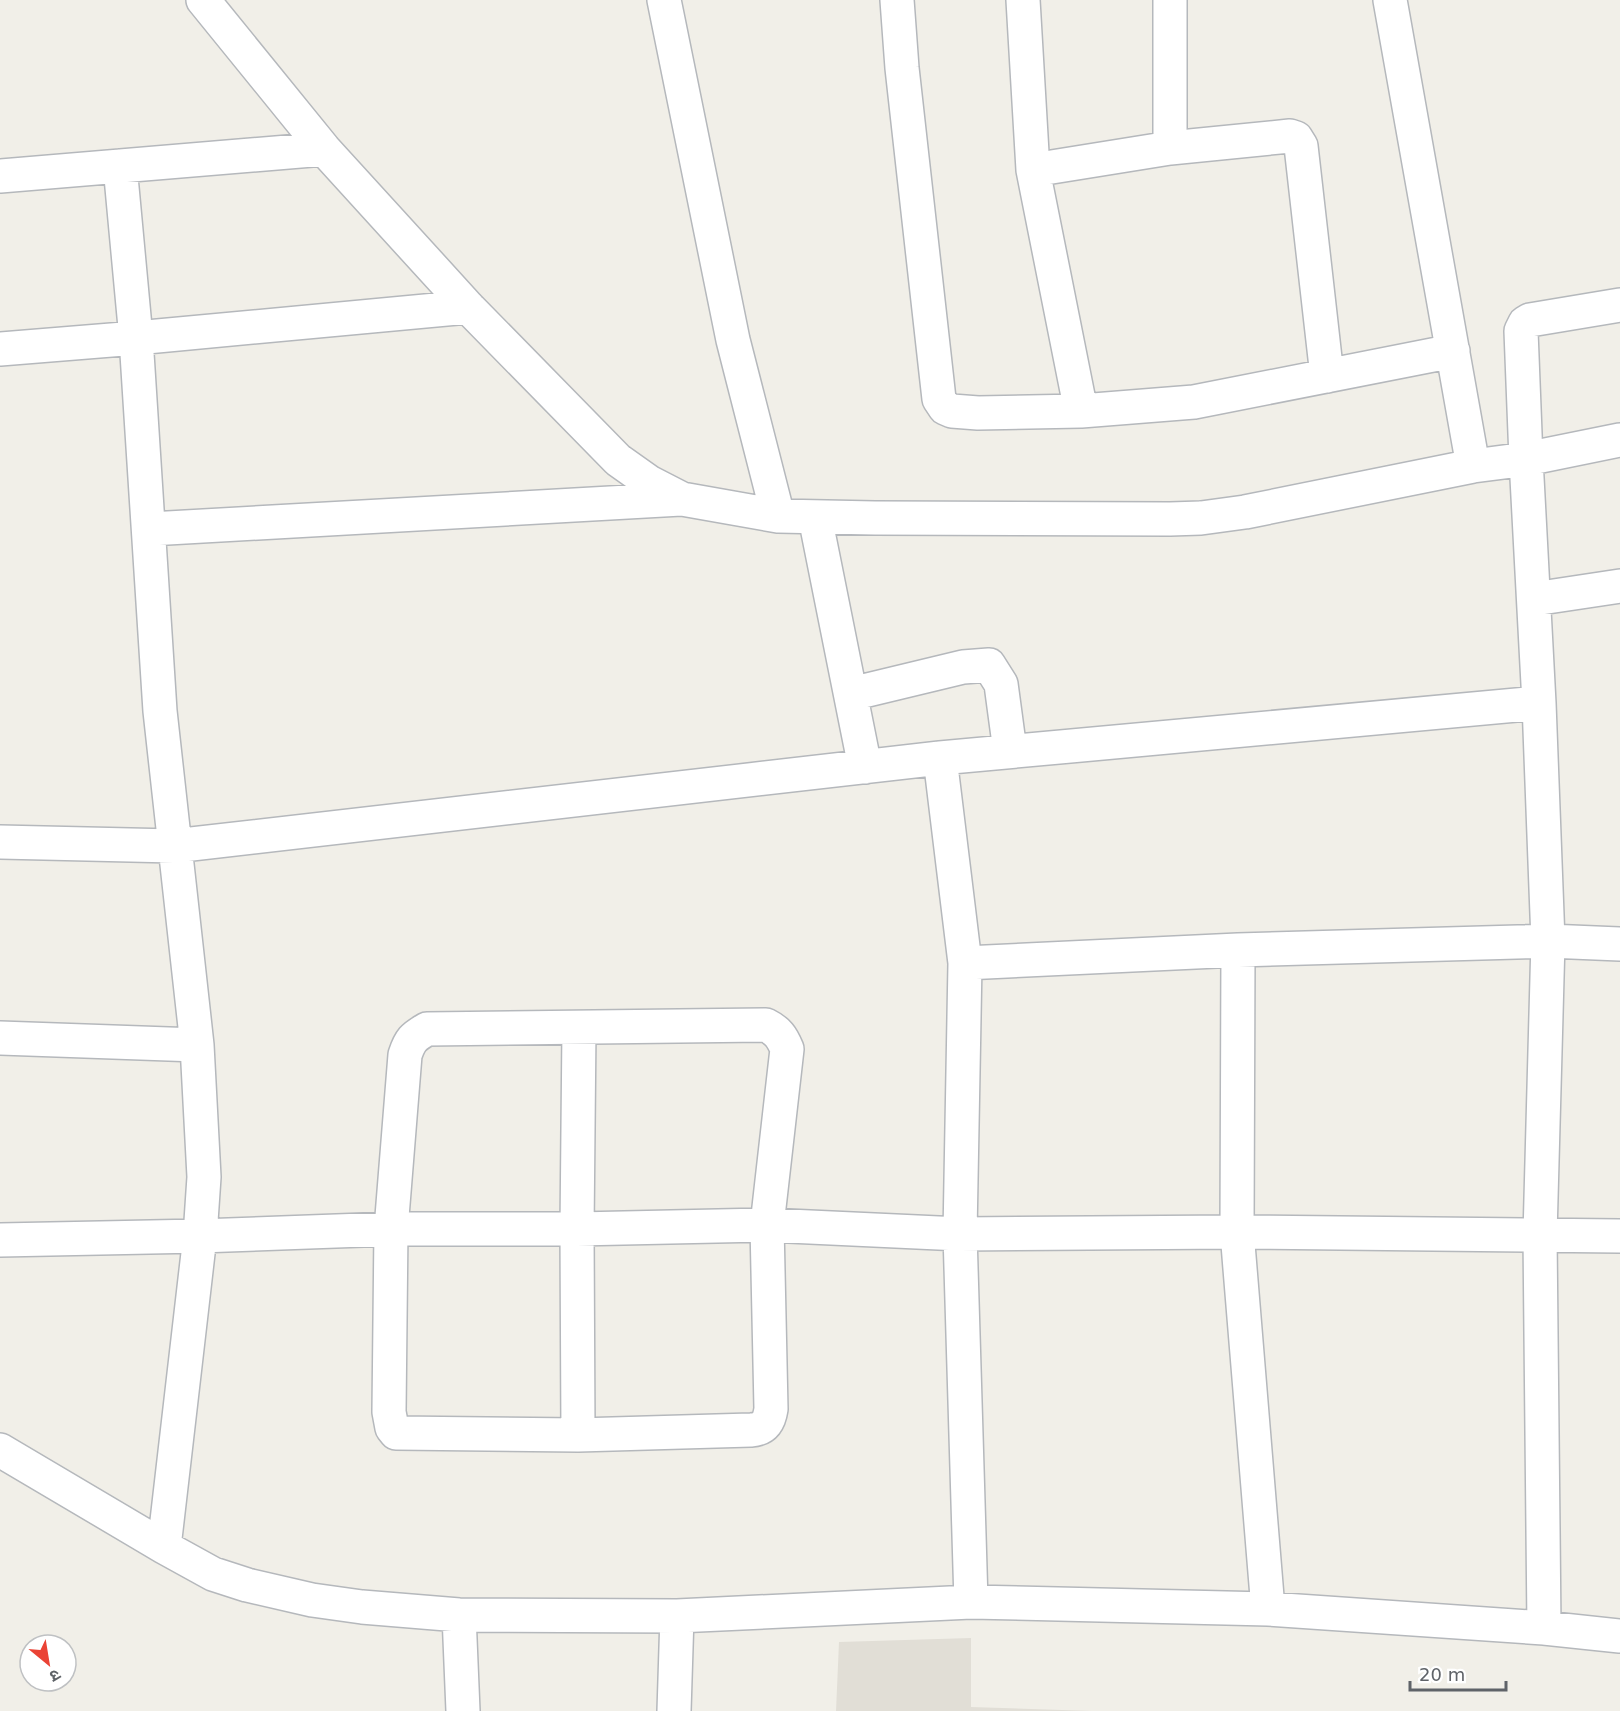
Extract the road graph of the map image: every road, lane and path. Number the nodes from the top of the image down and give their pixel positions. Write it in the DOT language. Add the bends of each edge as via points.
graph roads {
  1 [pos="203,0"];
  2 [pos="664,0"];
  3 [pos="897,0"];
  4 [pos="1023,0"];
  5 [pos="1170,0"];
  6 [pos="1390,0"];
  7 [pos="1170,148"];
  8 [pos="324,149"];
  9 [pos="120,166"];
  10 [pos="1034,170"];
  11 [pos="0,176"];
  12 [pos="1620,305"];
  13 [pos="468,308"];
  14 [pos="136,338"];
  15 [pos="0,349"];
  16 [pos="1453,351"];
  17 [pos="1327,376"];
  18 [pos="1081,411"];
  19 [pos="1620,440"];
  20 [pos="1526,459"];
  21 [pos="1473,466"];
  22 [pos="682,499"];
  23 [pos="777,516"];
  24 [pos="815,517"];
  25 [pos="150,529"];
  26 [pos="1620,586"];
  27 [pos="1534,599"];
  28 [pos="851,694"];
  29 [pos="1539,703"];
  30 [pos="1010,752"];
  31 [pos="940,758"];
  32 [pos="865,767"];
  33 [pos="0,842"];
  34 [pos="174,846"];
  35 [pos="1548,941"];
  36 [pos="1620,944"];
  37 [pos="1238,950"];
  38 [pos="965,963"];
  39 [pos="579,1028"];
  40 [pos="0,1038"];
  41 [pos="197,1045"];
  42 [pos="767,1225"];
  43 [pos="391,1229"];
  44 [pos="577,1229"];
  45 [pos="1237,1232"];
  46 [pos="960,1234"];
  47 [pos="1540,1235"];
  48 [pos="200,1236"];
  49 [pos="1620,1236"];
  50 [pos="0,1240"];
  51 [pos="578,1435"];
  52 [pos="0,1450"];
  53 [pos="164,1547"];
  54 [pos="971,1602"];
  55 [pos="1268,1609"];
  56 [pos="459,1615"];
  57 [pos="677,1616"];
  58 [pos="1544,1628"];
  59 [pos="1620,1636"];
  60 [pos="463,1711"];
  61 [pos="674,1711"];
  1 -- 8 [label="street"];
  2 -- 23 [label="street" via="734,340"];
  3 -- 18 [label="street" via="939,399 952,411"];
  4 -- 10 [label="street"];
  5 -- 7 [label="street"];
  6 -- 16 [label="street"];
  7 -- 10 [label="street"];
  7 -- 17 [label="street" via="1290,136 1299,141"];
  8 -- 9 [label="street"];
  8 -- 13 [label="street"];
  9 -- 11 [label="street"];
  9 -- 14 [label="street"];
  10 -- 18 [label="street"];
  12 -- 20 [label="street" via="1525,323 1521,331"];
  13 -- 14 [label="street"];
  13 -- 22 [label="street" via="618,460"];
  14 -- 15 [label="street"];
  14 -- 25 [label="street"];
  16 -- 17 [label="street"];
  16 -- 21 [label="street"];
  17 -- 18 [label="street" via="1194,402"];
  19 -- 20 [label="street"];
  20 -- 21 [label="street"];
  20 -- 27 [label="street"];
  21 -- 24 [label="street" via="1200,518"];
  22 -- 23 [label="street"];
  22 -- 25 [label="street"];
  23 -- 24 [label="street"];
  24 -- 28 [label="street"];
  25 -- 34 [label="street" via="160,711"];
  26 -- 27 [label="street"];
  27 -- 29 [label="street"];
  28 -- 30 [label="street" via="963,667 989,665 1000,684"];
  28 -- 32 [label="street"];
  29 -- 30 [label="street"];
  29 -- 35 [label="street"];
  30 -- 31 [label="street"];
  31 -- 32 [label="street"];
  31 -- 38 [label="street"];
  32 -- 34 [label="street"];
  33 -- 34 [label="street"];
  34 -- 41 [label="street"];
  35 -- 36 [label="street"];
  35 -- 37 [label="street"];
  35 -- 47 [label="street"];
  37 -- 38 [label="street"];
  37 -- 45 [label="street"];
  38 -- 46 [label="street"];
  39 -- 42 [label="street" via="766,1025 782,1037 787,1049"];
  39 -- 43 [label="street" via="427,1029 409,1042"];
  39 -- 44 [label="street"];
  40 -- 41 [label="street"];
  41 -- 48 [label="street" via="204,1177"];
  42 -- 44 [label="street"];
  42 -- 46 [label="street"];
  42 -- 51 [label="street" via="771,1409 767,1423 751,1430"];
  43 -- 44 [label="street"];
  43 -- 48 [label="street"];
  43 -- 51 [label="street" via="389,1412 394,1431"];
  44 -- 51 [label="street"];
  45 -- 46 [label="street"];
  45 -- 47 [label="street"];
  45 -- 55 [label="street"];
  46 -- 54 [label="street"];
  47 -- 49 [label="street"];
  47 -- 58 [label="street"];
  48 -- 50 [label="street"];
  48 -- 53 [label="street"];
  52 -- 53 [label="street"];
  53 -- 56 [label="street" via="213,1574 312,1600"];
  54 -- 55 [label="street"];
  54 -- 57 [label="street"];
  55 -- 58 [label="street"];
  56 -- 57 [label="street"];
  56 -- 60 [label="street"];
  57 -- 61 [label="street"];
  58 -- 59 [label="street"];
}
